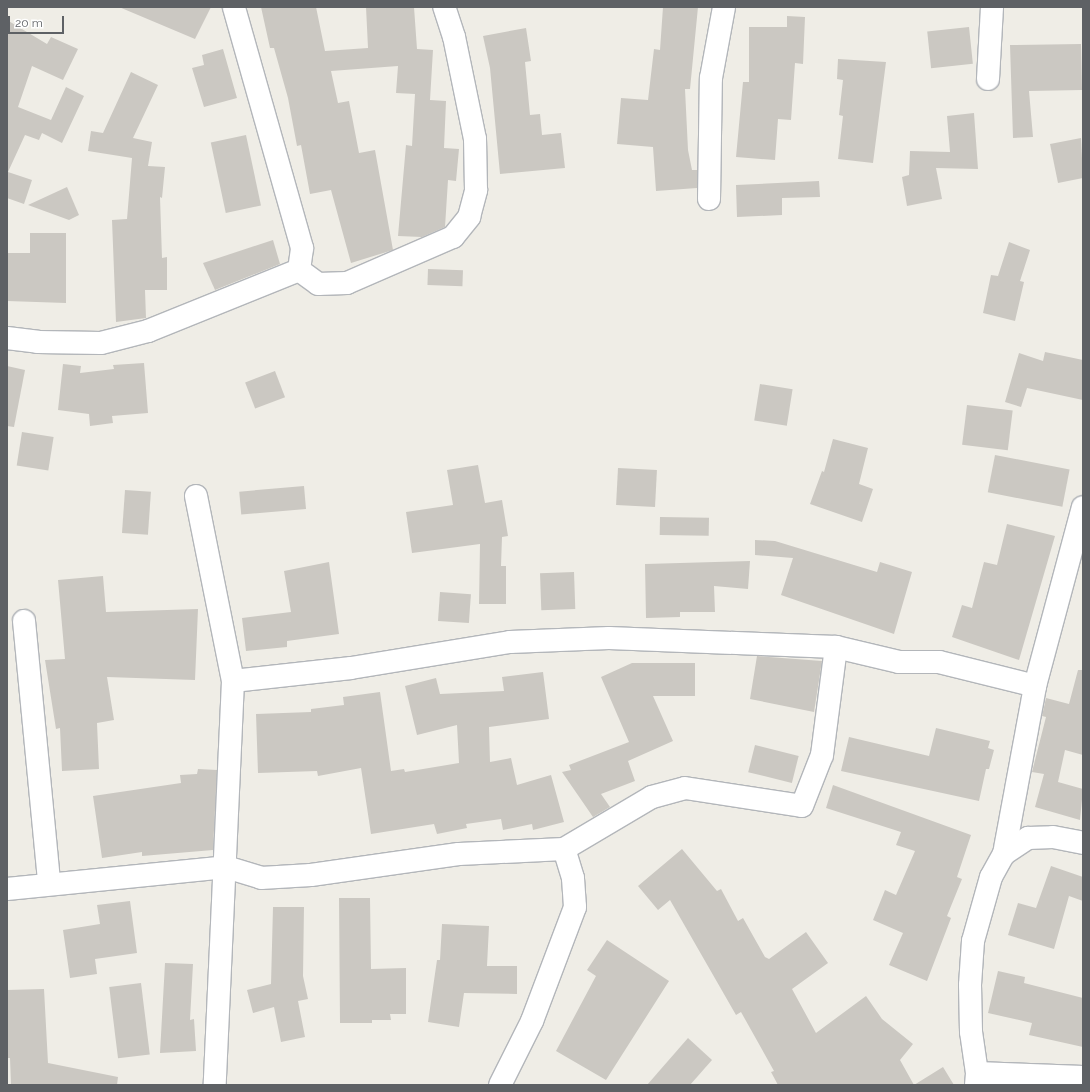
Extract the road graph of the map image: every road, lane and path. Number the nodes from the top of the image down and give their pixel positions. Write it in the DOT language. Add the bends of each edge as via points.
graph roads {
  1 [pos="234,7"];
  2 [pos="444,7"];
  3 [pos="724,7"];
  4 [pos="992,7"];
  5 [pos="988,79"];
  6 [pos="709,199"];
  7 [pos="299,270"];
  8 [pos="7,338"];
  9 [pos="196,496"];
  10 [pos="1083,507"];
  11 [pos="24,620"];
  12 [pos="836,647"];
  13 [pos="233,681"];
  14 [pos="1035,686"];
  15 [pos="1083,843"];
  16 [pos="564,849"];
  17 [pos="1004,854"];
  18 [pos="226,867"];
  19 [pos="49,882"];
  20 [pos="7,888"];
  21 [pos="1083,1077"];
  22 [pos="976,1079"];
  23 [pos="216,1085"];
  24 [pos="500,1085"];
  1 -- 7 [label="street" via="302,248"];
  2 -- 7 [label="street" via="454,37 475,139 476,190 469,217 454,237 347,283 318,284"];
  3 -- 6 [label="street" via="711,78"];
  4 -- 5 [label="street"];
  7 -- 8 [label="street" via="148,331 101,343 38,342"];
  9 -- 13 [label="street"];
  10 -- 14 [label="street"];
  11 -- 19 [label="street"];
  12 -- 13 [label="street" via="609,638 510,642 351,668"];
  12 -- 14 [label="street" via="899,662 939,662"];
  12 -- 16 [label="street" via="822,755 802,806 685,788 652,797"];
  13 -- 18 [label="street"];
  14 -- 17 [label="street"];
  15 -- 17 [label="street" via="1053,837 1028,838"];
  16 -- 18 [label="street" via="459,854 311,875 261,878"];
  16 -- 24 [label="street" via="573,878 575,907 532,1021"];
  17 -- 22 [label="street" via="991,877 973,941 971,1032"];
  18 -- 19 [label="street"];
  18 -- 23 [label="street"];
  19 -- 20 [label="street"];
  21 -- 22 [label="street"];
}
